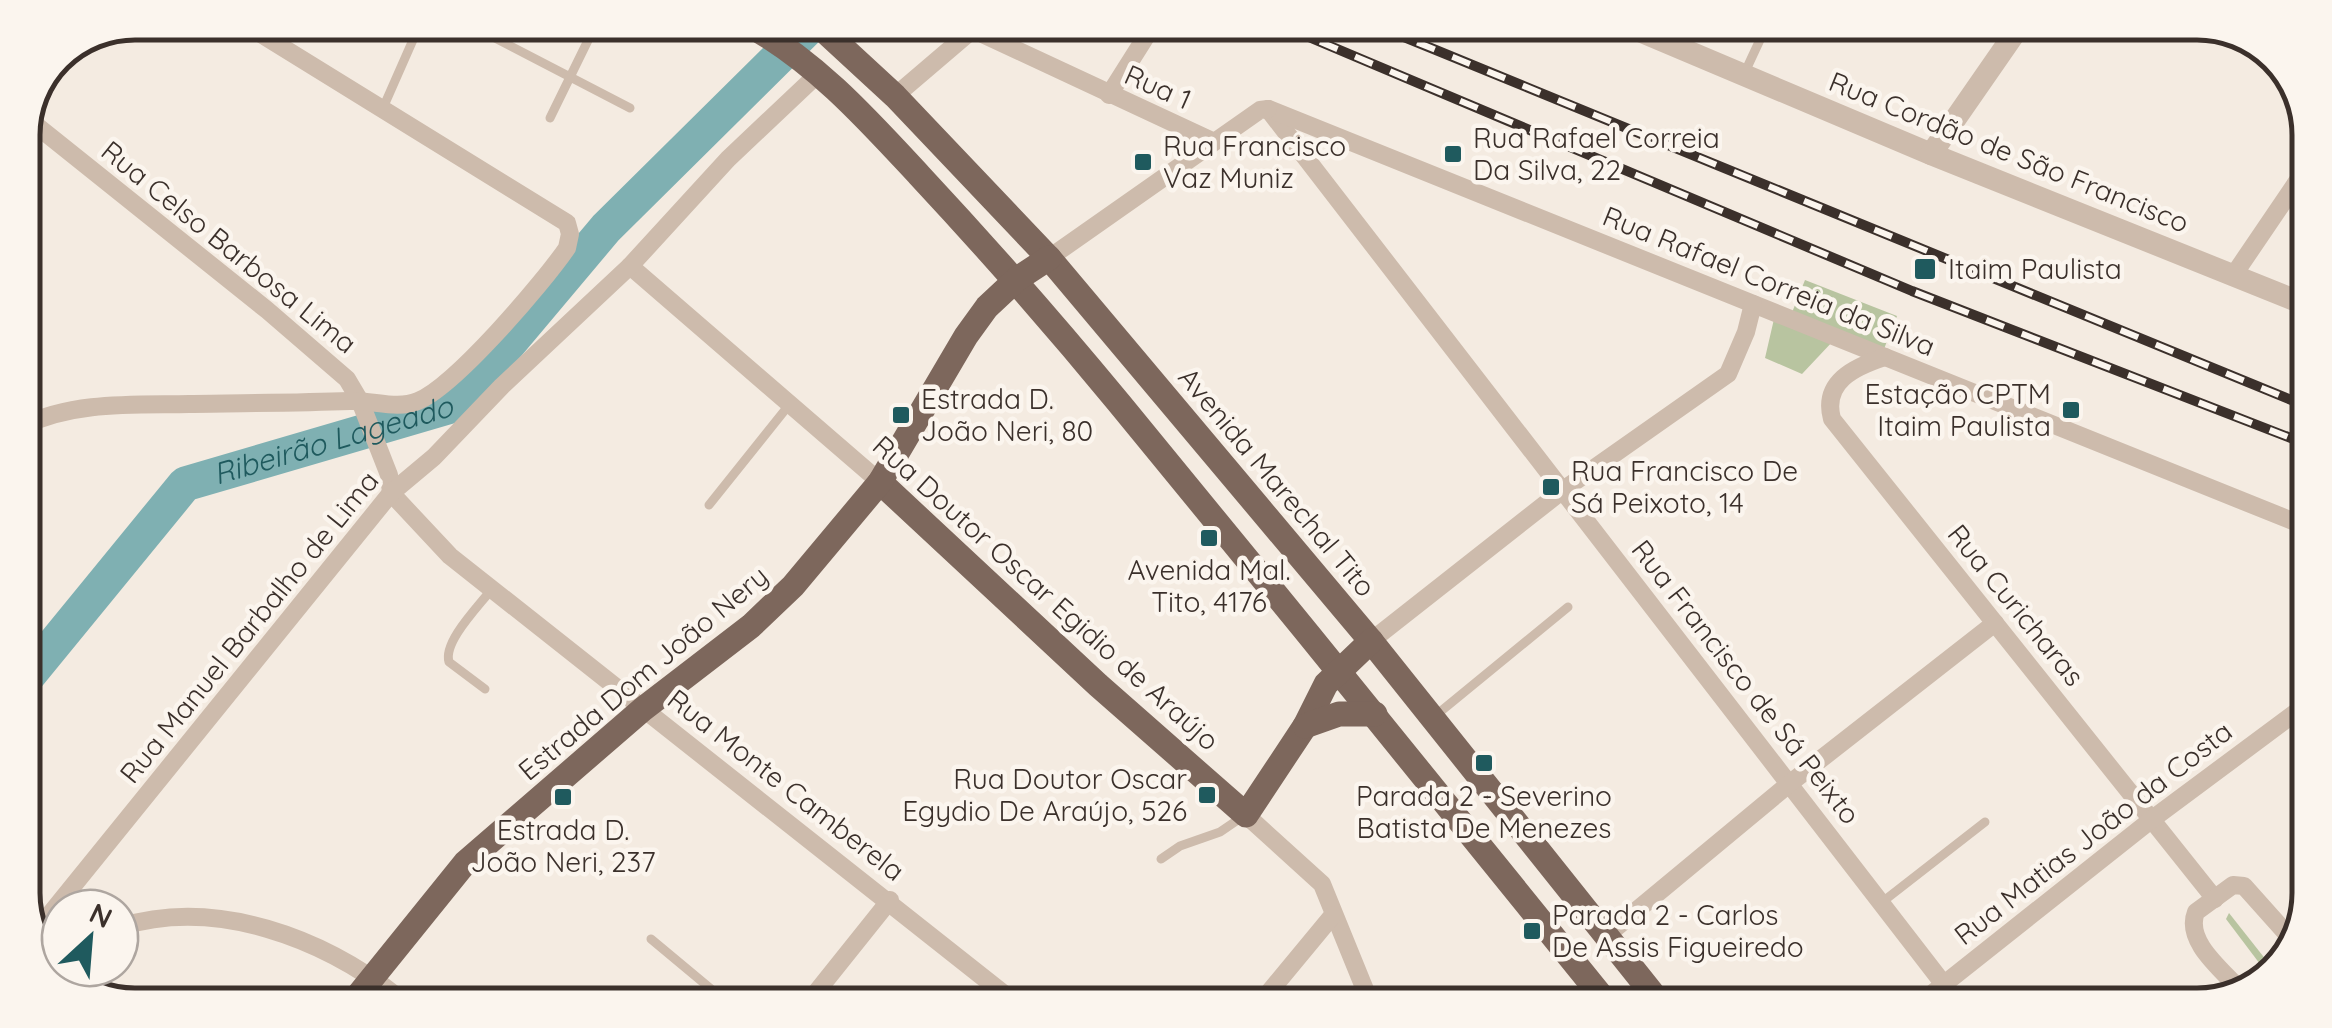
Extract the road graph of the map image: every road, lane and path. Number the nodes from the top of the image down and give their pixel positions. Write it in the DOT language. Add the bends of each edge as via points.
graph roads {
  1 [pos="270,40"];
  2 [pos="413,40"];
  3 [pos="499,40"];
  4 [pos="588,40"];
  5 [pos="775,40"];
  6 [pos="836,40"];
  7 [pos="961,40"];
  8 [pos="999,40"];
  9 [pos="1144,40"];
  10 [pos="1660,40"];
  11 [pos="1760,40"];
  12 [pos="2011,40"];
  13 [pos="812,68"];
  14 [pos="1744,75"];
  15 [pos="570,76"];
  16 [pos="1109,95"];
  17 [pos="895,96"];
  18 [pos="630,108"];
  19 [pos="1268,109"];
  20 [pos="381,110"];
  21 [pos="550,118"];
  22 [pos="40,128"];
  23 [pos="1212,141"];
  24 [pos="1930,154"];
  25 [pos="2292,189"];
  26 [pos="1050,258"];
  27 [pos="630,266"];
  28 [pos="2232,276"];
  29 [pos="1017,279"];
  30 [pos="2292,299"];
  31 [pos="1753,304"];
  32 [pos="1884,357"];
  33 [pos="360,401"];
  34 [pos="789,405"];
  35 [pos="40,418"];
  36 [pos="880,482"];
  37 [pos="390,484"];
  38 [pos="1563,490"];
  39 [pos="709,504"];
  40 [pos="2284,518"];
  41 [pos="2292,521"];
  42 [pos="2292,526"];
  43 [pos="493,588"];
  44 [pos="1568,608"];
  45 [pos="1996,623"];
  46 [pos="1371,641"];
  47 [pos="1338,669"];
  48 [pos="485,689"];
  49 [pos="643,709"];
  50 [pos="1374,714"];
  51 [pos="2292,716"];
  52 [pos="1432,718"];
  53 [pos="1305,726"];
  54 [pos="1790,784"];
  55 [pos="1246,815"];
  56 [pos="2151,820"];
  57 [pos="1986,822"];
  58 [pos="1161,859"];
  59 [pos="2215,899"];
  60 [pos="890,900"];
  61 [pos="1881,904"];
  62 [pos="1333,915"];
  63 [pos="45,921"];
  64 [pos="140,924"];
  65 [pos="2284,931"];
  66 [pos="1607,935"];
  67 [pos="651,939"];
  68 [pos="372,977"];
  69 [pos="2232,981"];
  70 [pos="1943,984"];
  71 [pos="364,988"];
  72 [pos="386,988"];
  73 [pos="710,988"];
  74 [pos="820,988"];
  75 [pos="998,988"];
  76 [pos="1273,988"];
  77 [pos="1364,988"];
  78 [pos="1595,988"];
  79 [pos="1648,988"];
  80 [pos="1938,988"];
  81 [pos="1946,988"];
  1 -- 20 [label="street"];
  2 -- 20 [label="lane"];
  3 -- 15 [label="lane"];
  4 -- 15 [label="lane"];
  5 -- 13 [label="main road"];
  6 -- 17 [label="main road, Avenida Marechal Tito"];
  7 -- 17 [label="street"];
  8 -- 16 [label="street, Rua 1"];
  9 -- 16 [label="street"];
  10 -- 14 [label="street, Rua Cordão de São Francisco"];
  11 -- 14 [label="lane"];
  12 -- 24 [label="street"];
  13 -- 27 [label="street, Rua Manuel Barbalho de Lima"];
  13 -- 29 [label="main road"];
  14 -- 24 [label="street, Rua Cordão de São Francisco"];
  15 -- 18 [label="lane"];
  15 -- 21 [label="lane"];
  16 -- 23 [label="street, Rua 1"];
  17 -- 26 [label="main road, Avenida Marechal Tito"];
  19 -- 23 [label="street"];
  19 -- 31 [label="street, Rua Rafael Correia da Silva"];
  19 -- 38 [label="street, Rua Francisco de Sá Peixto"];
  20 -- 33 [label="street" via="567,224 570,240 482,349 428,396 402,406"];
  22 -- 33 [label="street, Rua Celso Barbosa Lima" via="267,310 346,379"];
  23 -- 26 [label="street"];
  24 -- 28 [label="street, Rua Cordão de São Francisco"];
  25 -- 28 [label="street"];
  26 -- 29 [label="main road, Estrada Dom João Nery"];
  26 -- 46 [label="main road, Avenida Marechal Tito"];
  27 -- 34 [label="street, Rua Doutor Oscar Egidio de Araújo"];
  27 -- 37 [label="street, Rua Manuel Barbalho de Lima" via="434,457"];
  28 -- 30 [label="street, Rua Cordão de São Francisco"];
  29 -- 36 [label="main road, Estrada Dom João Nery" via="966,336"];
  29 -- 47 [label="main road"];
  31 -- 32 [label="street, Rua Rafael Correia da Silva"];
  31 -- 38 [label="street" via="1728,374"];
  32 -- 40 [label="street, Rua Rafael Correia da Silva"];
  32 -- 45 [label="street, Rua Curicharas" via="1836,384 1832,419"];
  33 -- 35 [label="street" via="84,408"];
  33 -- 37 [label="street, Rua Celso Barbosa Lima"];
  34 -- 36 [label="street, Rua Doutor Oscar Egidio de Araújo"];
  34 -- 39 [label="lane"];
  36 -- 49 [label="main road, Estrada Dom João Nery" via="794,586"];
  36 -- 55 [label="main road, Rua Doutor Oscar Egidio de Araújo"];
  37 -- 43 [label="street, Rua Monte Camberela" via="450,556"];
  37 -- 63 [label="street, Rua Manuel Barbalho de Lima"];
  38 -- 46 [label="street"];
  38 -- 54 [label="street, Rua Francisco de Sá Peixto"];
  40 -- 41 [label="street, Rua Rafael Correia da Silva"];
  40 -- 42 [label="street"];
  43 -- 48 [label="lane" via="446,656"];
  43 -- 49 [label="street, Rua Monte Camberela"];
  44 -- 52 [label="lane"];
  45 -- 54 [label="street"];
  45 -- 56 [label="street, Rua Curicharas"];
  46 -- 47 [label="main road"];
  46 -- 52 [label="main road, Avenida Marechal Tito"];
  47 -- 50 [label="main road"];
  47 -- 53 [label="main road"];
  49 -- 60 [label="street, Rua Monte Camberela"];
  49 -- 68 [label="main road, Estrada Dom João Nery" via="465,863"];
  50 -- 53 [label="main road" via="1340,714"];
  50 -- 78 [label="main road"];
  51 -- 56 [label="street, Rua Matias João da Costa"];
  52 -- 66 [label="main road, Avenida Marechal Tito"];
  53 -- 55 [label="main road"];
  54 -- 61 [label="street, Rua Francisco de Sá Peixto"];
  54 -- 66 [label="street"];
  55 -- 58 [label="lane"];
  55 -- 62 [label="street, Rua Doutor Oscar Egidio de Araújo" via="1322,884"];
  56 -- 59 [label="street, Rua Curicharas"];
  56 -- 70 [label="street, Rua Matias João da Costa"];
  57 -- 61 [label="lane"];
  59 -- 65 [label="street" via="2244,886"];
  59 -- 69 [label="street" via="2196,912 2193,932"];
  60 -- 74 [label="street"];
  60 -- 75 [label="street, Rua Monte Camberela"];
  61 -- 70 [label="street, Rua Francisco de Sá Peixto"];
  62 -- 76 [label="street"];
  62 -- 77 [label="street, Rua Doutor Oscar Egidio de Araújo"];
  64 -- 68 [label="street" via="237,921 288,934"];
  66 -- 79 [label="main road, Avenida Marechal Tito"];
  67 -- 73 [label="lane"];
  68 -- 71 [label="main road, Estrada Dom João Nery"];
  68 -- 72 [label="street"];
  70 -- 80 [label="street, Rua Matias João da Costa"];
  70 -- 81 [label="street, Rua Francisco de Sá Peixto"];
}
